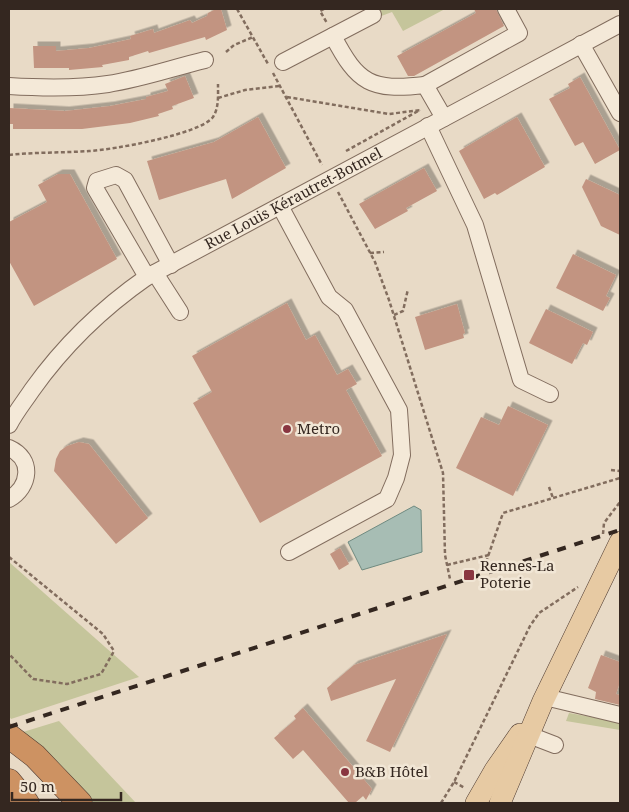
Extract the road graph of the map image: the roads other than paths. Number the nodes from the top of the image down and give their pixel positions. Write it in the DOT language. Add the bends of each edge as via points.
graph roads {
  1 [pos="506,9"];
  2 [pos="373,16"];
  3 [pos="620,24"];
  4 [pos="333,36"];
  5 [pos="581,44"];
  6 [pos="204,60"];
  7 [pos="283,62"];
  8 [pos="426,85"];
  9 [pos="9,86"];
  10 [pos="620,113"];
  11 [pos="444,118"];
  12 [pos="428,126"];
  13 [pos="280,206"];
  14 [pos="170,264"];
  15 [pos="151,275"];
  16 [pos="180,312"];
  17 [pos="550,394"];
  18 [pos="9,425"];
  19 [pos="9,448"];
  20 [pos="9,499"];
  21 [pos="620,542"];
  22 [pos="289,552"];
  23 [pos="544,699"];
  24 [pos="620,714"];
  25 [pos="529,735"];
  26 [pos="9,736"];
  27 [pos="555,744"];
  28 [pos="21,753"];
  29 [pos="9,781"];
  30 [pos="27,803"];
  31 [pos="60,803"];
  32 [pos="80,803"];
  33 [pos="476,803"];
  34 [pos="500,803"];
  1 -- 8 [label="street" via="519,33"];
  2 -- 4 [label="street"];
  3 -- 5 [label="street, Rue Louis Kérautret-Botmel"];
  4 -- 7 [label="street"];
  4 -- 8 [label="street" via="350,66 368,82 394,88"];
  5 -- 10 [label="street"];
  5 -- 11 [label="street, Rue Louis Kérautret-Botmel"];
  6 -- 9 [label="street" via="107,84 61,88"];
  8 -- 11 [label="street" via="428,106"];
  11 -- 12 [label="street, Rue Louis Kérautret-Botmel"];
  12 -- 13 [label="street, Rue Louis Kérautret-Botmel" via="326,172"];
  12 -- 17 [label="street" via="475,225 521,380"];
  13 -- 14 [label="street, Rue Louis Kérautret-Botmel"];
  13 -- 22 [label="street" via="329,297 345,310 399,410 402,455 387,499"];
  14 -- 15 [label="street, Rue Louis Kérautret-Botmel"];
  14 -- 15 [label="street" via="125,180 116,175 97,181 95,188"];
  15 -- 16 [label="street"];
  15 -- 18 [label="street, Rue Louis Kérautret-Botmel" via="121,295 76,335 51,364"];
  19 -- 20 [label="street" via="20,455 27,470 24,487"];
  21 -- 23 [label="main road"];
  23 -- 24 [label="street"];
  23 -- 25 [label="main road"];
  23 -- 33 [label="main road"];
  25 -- 27 [label="street"];
  25 -- 34 [label="main road"];
  26 -- 28 [label="highway"];
  28 -- 31 [label="highway"];
  28 -- 32 [label="highway"];
  29 -- 30 [label="highway"];
}
